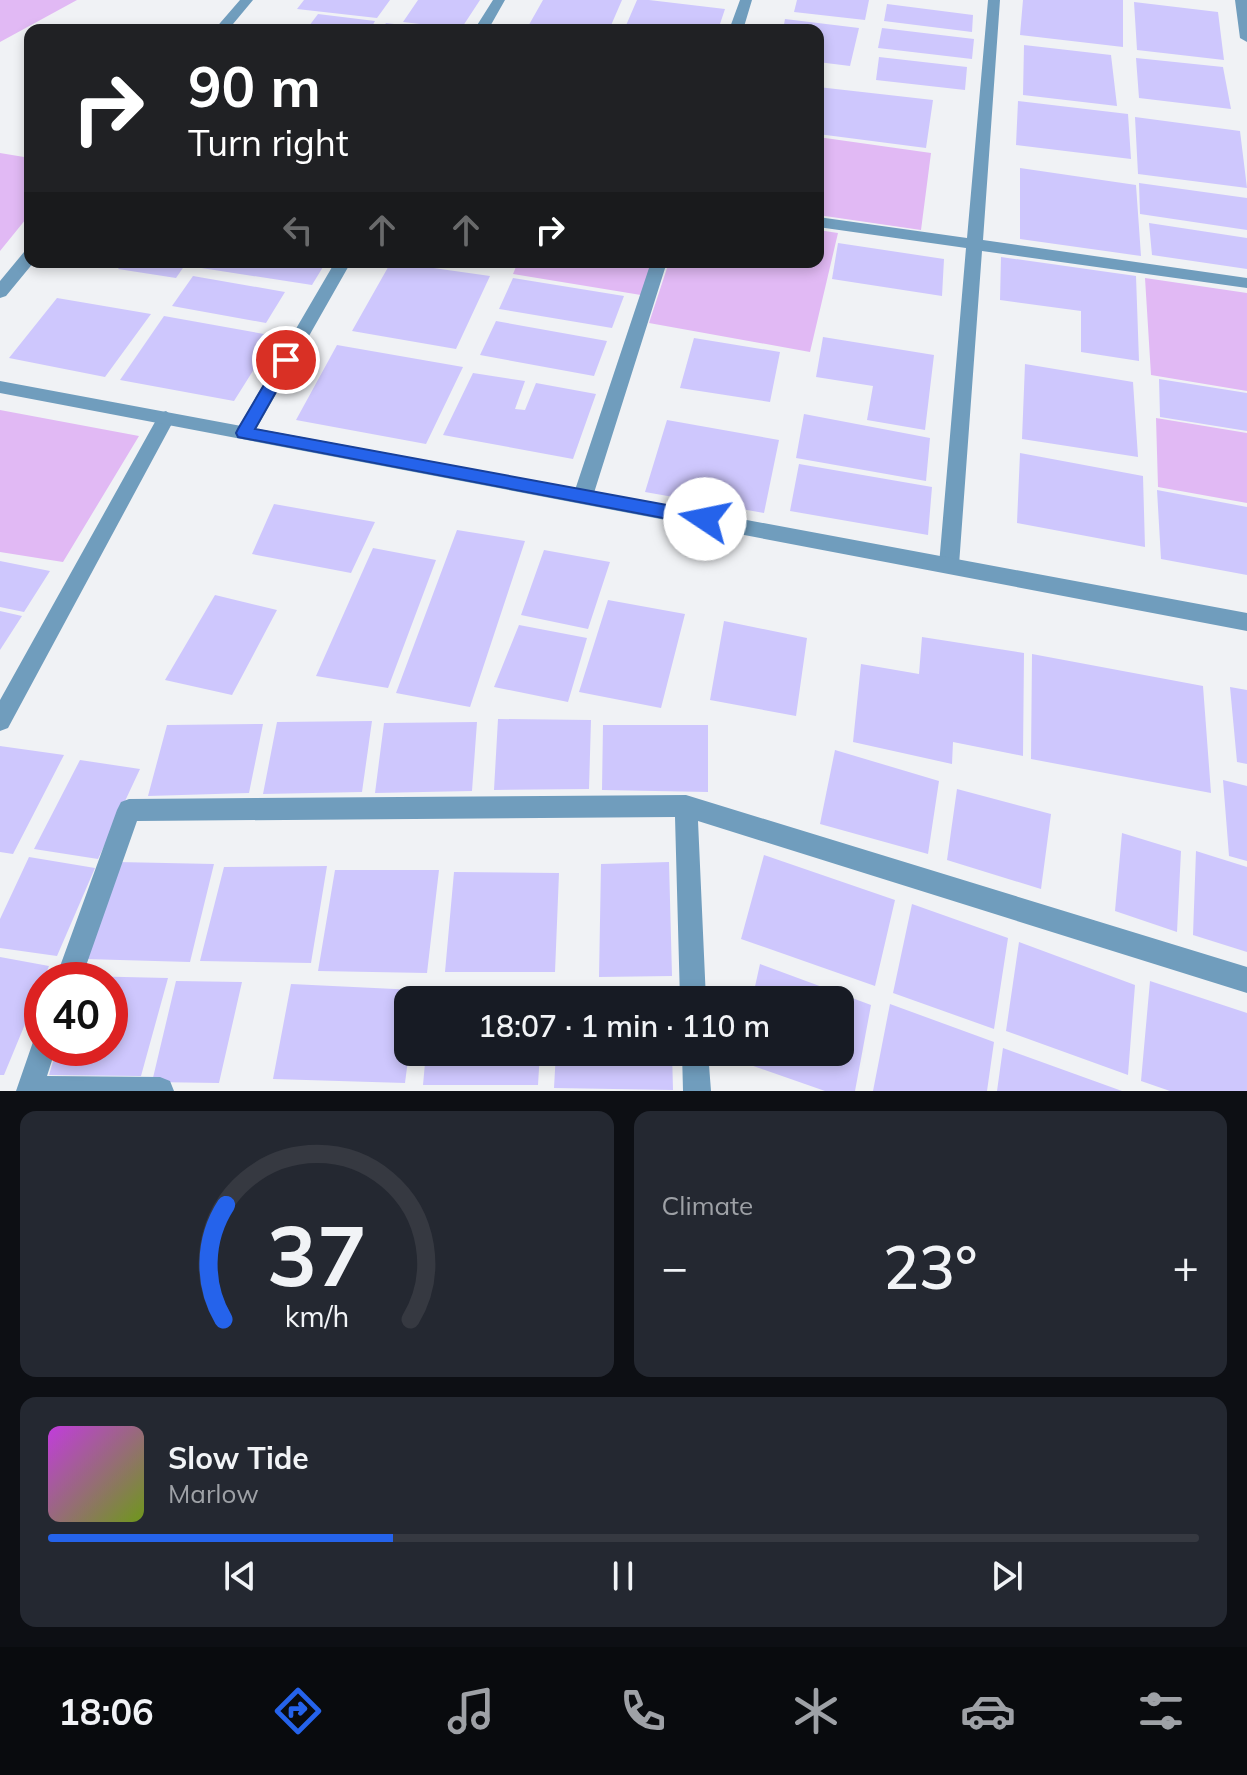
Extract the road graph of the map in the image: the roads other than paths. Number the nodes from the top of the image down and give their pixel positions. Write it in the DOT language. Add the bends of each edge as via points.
graph roads {
  1 [pos="247,0"];
  2 [pos="499,0"];
  3 [pos="746,0"];
  4 [pos="994,0"];
  5 [pos="1241,0"];
  6 [pos="226,24"];
  7 [pos="485,24"];
  8 [pos="738,24"];
  9 [pos="1247,38"];
  10 [pos="824,223"];
  11 [pos="974,245"];
  12 [pos="24,263"];
  13 [pos="340,268"];
  14 [pos="657,268"];
  15 [pos="1247,283"];
  16 [pos="0,292"];
  17 [pos="0,387"];
  18 [pos="166,418"];
  19 [pos="244,433"];
  20 [pos="583,496"];
  21 [pos="949,565"];
  22 [pos="1247,622"];
  23 [pos="0,721"];
  24 [pos="686,806"];
  25 [pos="74,962"];
  26 [pos="1247,980"];
  27 [pos="692,986"];
  28 [pos="37,1066"];
  29 [pos="696,1066"];
  30 [pos="160,1091"];
  31 [pos="697,1091"];
  1 -- 6 [label="street"];
  2 -- 7 [label="street"];
  3 -- 8 [label="street"];
  4 -- 11 [label="street"];
  5 -- 9 [label="street"];
  10 -- 11 [label="street"];
  11 -- 15 [label="street"];
  11 -- 21 [label="street"];
  12 -- 16 [label="street"];
  13 -- 19 [label="street"];
  14 -- 20 [label="street"];
  17 -- 18 [label="street"];
  18 -- 19 [label="street"];
  18 -- 23 [label="street"];
  19 -- 20 [label="street"];
  20 -- 21 [label="street"];
  21 -- 22 [label="street"];
  24 -- 25 [label="street" via="129,810"];
  24 -- 26 [label="street"];
  24 -- 27 [label="street"];
  28 -- 30 [label="street" via="29,1089"];
  29 -- 31 [label="street"];
}
